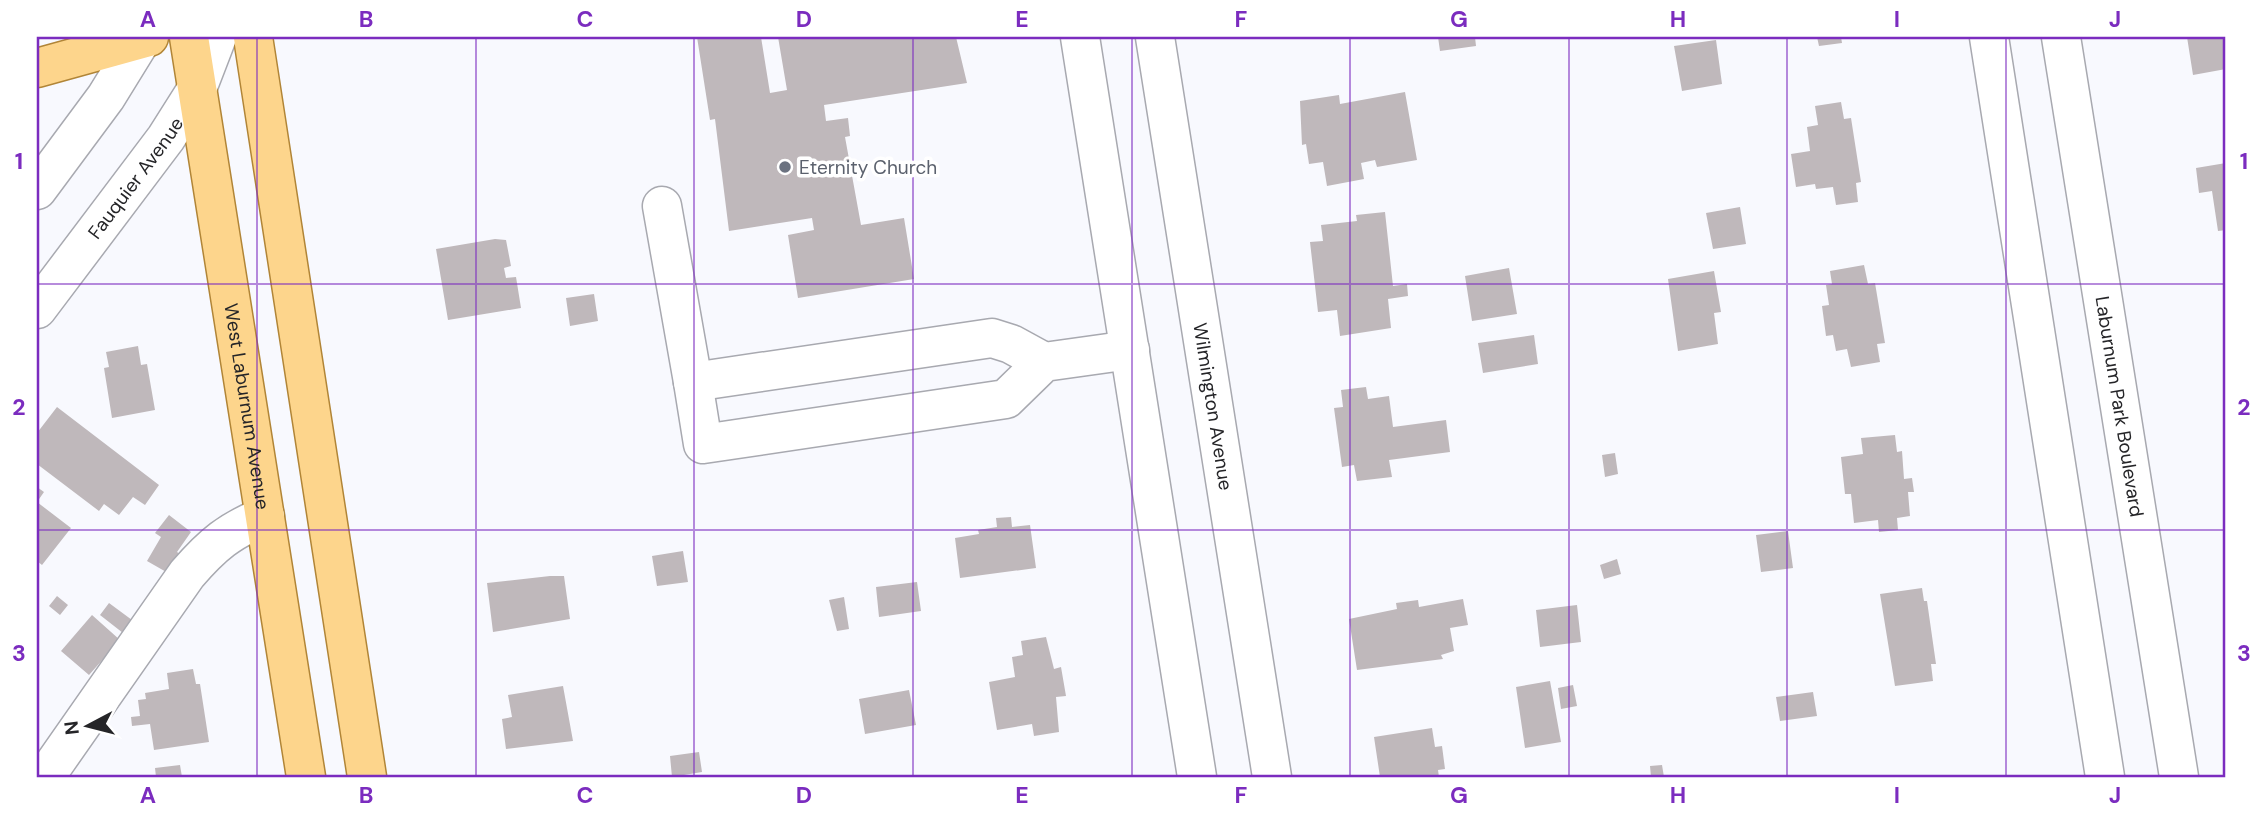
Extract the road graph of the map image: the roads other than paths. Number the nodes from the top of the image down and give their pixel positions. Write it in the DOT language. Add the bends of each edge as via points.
graph roads {
  1 [pos="145,37"];
  2 [pos="189,37"];
  3 [pos="217,37"];
  4 [pos="253,37"];
  5 [pos="1080,37"];
  6 [pos="1155,37"];
  7 [pos="1989,37"];
  8 [pos="2061,37"];
  9 [pos="37,68"];
  10 [pos="197,89"];
  11 [pos="37,190"];
  12 [pos="662,206"];
  13 [pos="37,309"];
  14 [pos="1130,350"];
  15 [pos="1044,362"];
  16 [pos="693,382"];
  17 [pos="265,516"];
  18 [pos="45,777"];
  19 [pos="306,777"];
  20 [pos="367,777"];
  21 [pos="1197,777"];
  22 [pos="1272,777"];
  23 [pos="2105,777"];
  24 [pos="2179,777"];
  1 -- 9 [label="main road"];
  1 -- 11 [label="street"];
  2 -- 10 [label="main road, West Laburnum Avenue"];
  3 -- 10 [label="street, Fauquier Avenue"];
  4 -- 20 [label="main road"];
  5 -- 14 [label="street"];
  6 -- 22 [label="street, Wilmington Avenue"];
  7 -- 23 [label="street"];
  8 -- 24 [label="street, Laburnum Park Boulevard"];
  10 -- 13 [label="street, Fauquier Avenue" via="166,138"];
  10 -- 17 [label="main road, West Laburnum Avenue"];
  12 -- 16 [label="street"];
  14 -- 15 [label="street"];
  14 -- 21 [label="street"];
  15 -- 16 [label="street" via="992,338"];
  15 -- 16 [label="street" via="1006,399 704,444"];
  17 -- 18 [label="street" via="233,529 187,574"];
  17 -- 19 [label="main road, West Laburnum Avenue"];
}
